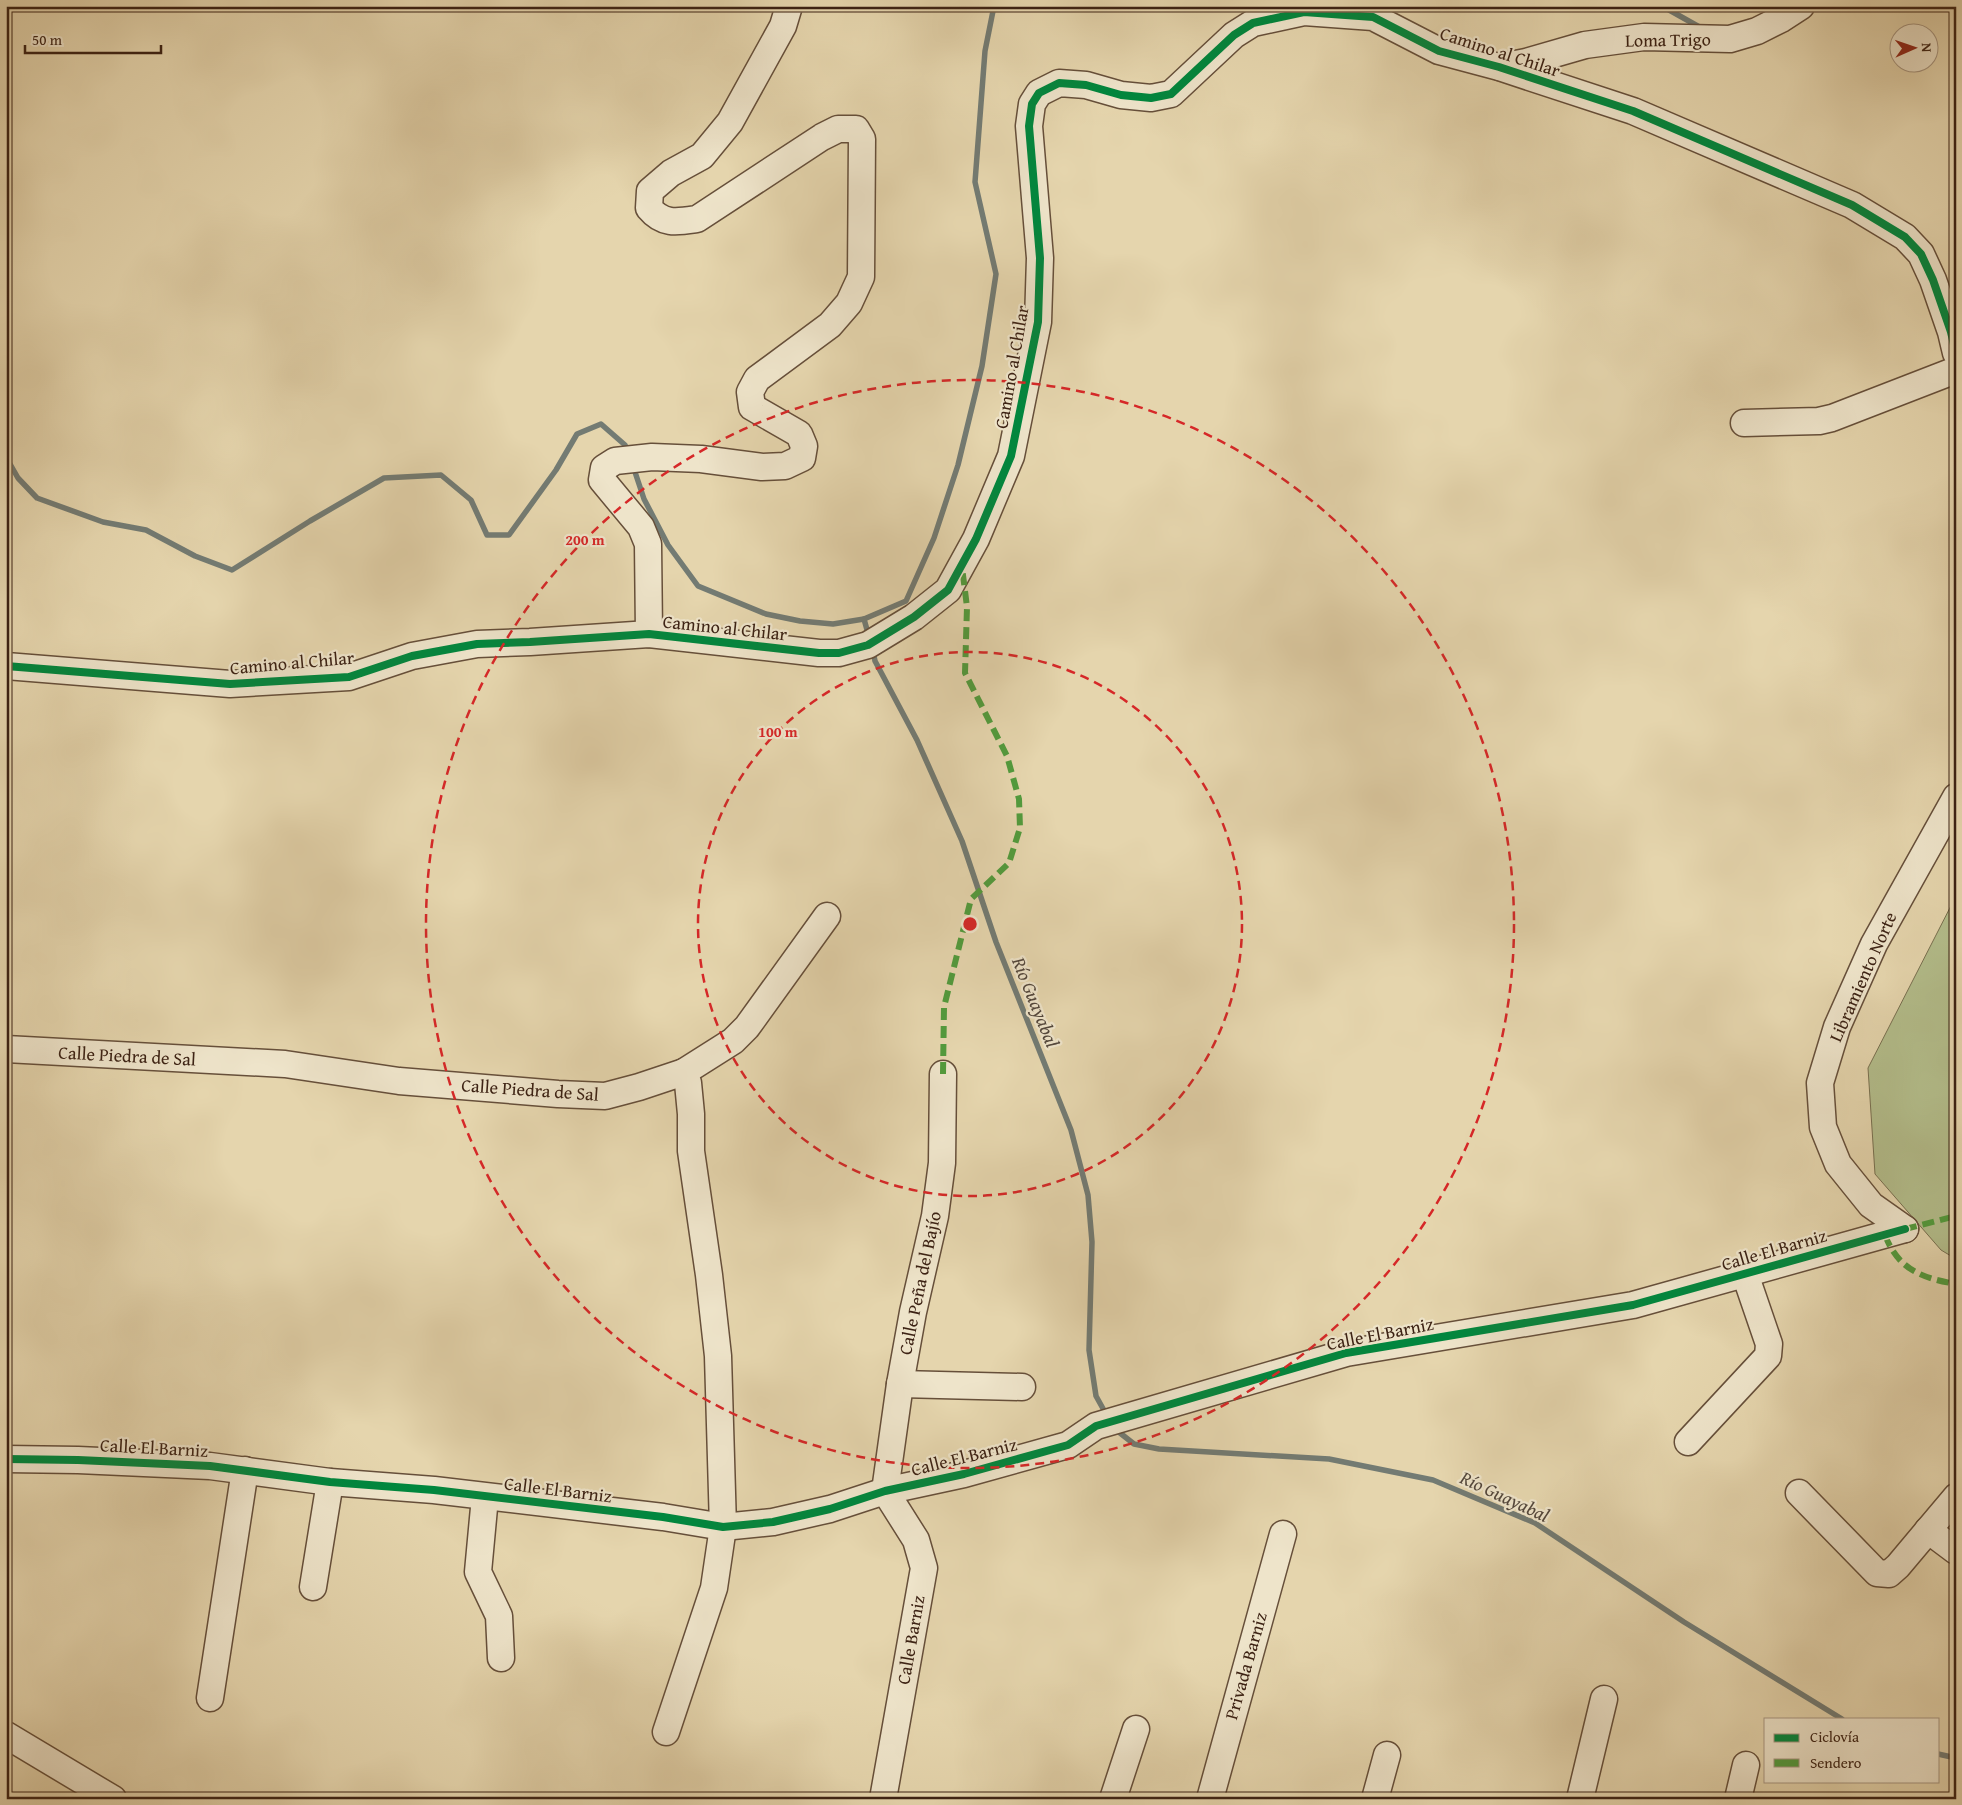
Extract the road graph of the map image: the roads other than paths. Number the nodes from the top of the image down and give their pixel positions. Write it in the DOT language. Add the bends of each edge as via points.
graph roads {
  1 [pos="789,6"];
  2 [pos="1801,6"];
  3 [pos="1308,9"];
  4 [pos="1364,12"];
  5 [pos="1499,67"];
  6 [pos="1956,353"];
  7 [pos="1956,370"];
  8 [pos="1744,423"];
  9 [pos="649,634"];
  10 [pos="6,666"];
  11 [pos="1956,796"];
  12 [pos="826,916"];
  13 [pos="6,1049"];
  14 [pos="684,1072"];
  15 [pos="943,1074"];
  16 [pos="1905,1229"];
  17 [pos="1745,1274"];
  18 [pos="900,1384"];
  19 [pos="1022,1387"];
  20 [pos="1688,1442"];
  21 [pos="6,1459"];
  22 [pos="245,1470"];
  23 [pos="330,1482"];
  24 [pos="885,1491"];
  25 [pos="1799,1493"];
  26 [pos="485,1497"];
  27 [pos="1956,1497"];
  28 [pos="722,1527"];
  29 [pos="1928,1530"];
  30 [pos="1283,1534"];
  31 [pos="1956,1551"];
  32 [pos="313,1587"];
  33 [pos="501,1658"];
  34 [pos="210,1698"];
  35 [pos="1604,1699"];
  36 [pos="1136,1729"];
  37 [pos="666,1732"];
  38 [pos="6,1735"];
  39 [pos="1387,1755"];
  40 [pos="1746,1765"];
  41 [pos="113,1799"];
  42 [pos="883,1799"];
  43 [pos="1113,1799"];
  44 [pos="1210,1799"];
  45 [pos="1375,1799"];
  46 [pos="1580,1799"];
  47 [pos="1738,1799"];
  1 -- 9 [label="street" via="783,26 730,122 702,156 650,191 649,208 656,216 676,222 697,219 822,138 838,129 856,129 862,139 861,277 849,303 830,325 758,379 750,392 752,407 799,434 804,446 802,458 785,466 762,467 652,457 615,461 604,468 602,480 641,527 648,544"];
  2 -- 5 [label="street, Loma Trigo" via="1757,31 1730,38 1644,37 1585,45"];
  3 -- 4 [label="street, Camino al Chilar"];
  3 -- 9 [label="street, Camino al Chilar" via="1253,23 1234,35 1171,94 1151,98 1059,83 1039,93 1032,104 1029,126 1040,258 1038,322 1011,456 976,539 948,590 914,618 871,643 839,653"];
  4 -- 5 [label="street, Camino al Chilar" via="1439,51"];
  5 -- 6 [label="street, Camino al Chilar" via="1633,111 1852,206 1905,237 1921,254 1933,280"];
  7 -- 8 [label="street" via="1832,418"];
  9 -- 10 [label="street, Camino al Chilar" via="477,644 412,656 348,678 230,684"];
  11 -- 16 [label="street, Libramiento Norte" via="1874,944 1837,1027 1820,1083 1823,1127 1838,1164 1871,1205"];
  12 -- 14 [label="street, Calle Piedra de Sal" via="747,1027 733,1041"];
  13 -- 14 [label="street, Calle Piedra de Sal" via="285,1064 399,1081 605,1096"];
  14 -- 28 [label="street" via="688,1083 691,1151 718,1356"];
  15 -- 18 [label="street, Calle Peña del Bajío" via="942,1163 935,1216"];
  16 -- 17 [label="street, Calle El Barniz"];
  17 -- 20 [label="street" via="1769,1344 1768,1356"];
  17 -- 24 [label="street, Calle El Barniz" via="1633,1305 1346,1353 1096,1426 1068,1445 964,1474"];
  18 -- 19 [label="street"];
  18 -- 24 [label="street, Calle Peña del Bajío"];
  21 -- 22 [label="street, Calle El Barniz"];
  22 -- 23 [label="street, Calle El Barniz"];
  22 -- 34 [label="street"];
  23 -- 26 [label="street, Calle El Barniz"];
  23 -- 32 [label="street"];
  24 -- 28 [label="street, Calle El Barniz" via="830,1509 773,1522"];
  24 -- 42 [label="street, Calle Barniz" via="916,1540 924,1568"];
  25 -- 29 [label="street" via="1877,1573 1889,1574"];
  26 -- 28 [label="street, Calle El Barniz" via="663,1517"];
  26 -- 33 [label="street" via="478,1572 499,1616"];
  27 -- 29 [label="street"];
  28 -- 37 [label="street" via="714,1588"];
  29 -- 31 [label="street"];
  30 -- 44 [label="street, Privada Barniz"];
  35 -- 46 [label="street"];
  36 -- 43 [label="street"];
  38 -- 41 [label="street"];
  39 -- 45 [label="street"];
  40 -- 47 [label="street"];
}
